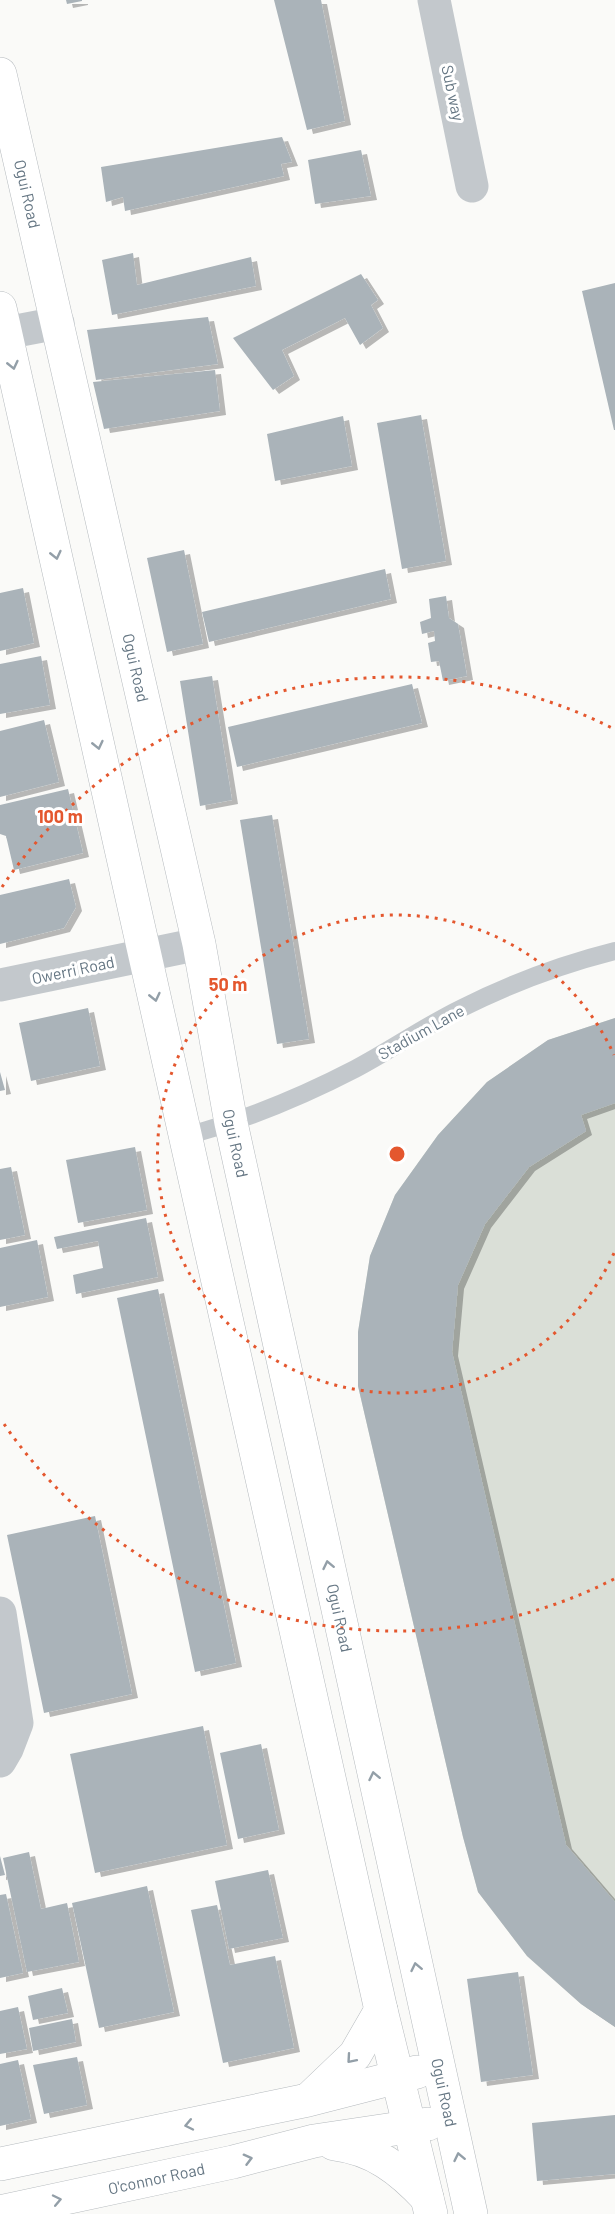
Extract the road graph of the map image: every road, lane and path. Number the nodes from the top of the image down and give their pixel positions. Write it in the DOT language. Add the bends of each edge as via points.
graph roads {
  1 [pos="434,0"];
  2 [pos="0,74"];
  3 [pos="472,186"];
  4 [pos="58,323"];
  5 [pos="2,325"];
  6 [pos="199,944"];
  7 [pos="615,951"];
  8 [pos="146,954"];
  9 [pos="0,985"];
  10 [pos="231,1124"];
  11 [pos="186,1136"];
  12 [pos="0,1613"];
  13 [pos="0,1761"];
  14 [pos="381,2010"];
  15 [pos="438,2066"];
  16 [pos="397,2077"];
  17 [pos="308,2100"];
  18 [pos="450,2119"];
  19 [pos="408,2128"];
  20 [pos="315,2141"];
  21 [pos="0,2164"];
  22 [pos="429,2206"];
  23 [pos="0,2212"];
  24 [pos="471,2214"];
  1 -- 3 [label="street, Sub way"];
  2 -- 4 [label="main road, Ogui Road"];
  4 -- 5 [label="street"];
  4 -- 6 [label="main road, Ogui Road"];
  5 -- 8 [label="main road, one-way"];
  6 -- 8 [label="street, Owerri Road"];
  6 -- 10 [label="main road, Ogui Road"];
  7 -- 10 [label="lane, Stadium Lane" via="571,961 462,1008 356,1068"];
  8 -- 9 [label="street, Owerri Road"];
  8 -- 11 [label="main road, one-way"];
  10 -- 11 [label="lane, Stadium Lane"];
  15 -- 10 [label="main road, Ogui Road, one-way"];
  11 -- 14 [label="main road"];
  12 -- 13 [label="street" via="17,1723"];
  14 -- 16 [label="main road"];
  14 -- 17 [label="main road, one-way" via="355,2055"];
  15 -- 16 [label="main road"];
  15 -- 18 [label="main road, Ogui Road"];
  16 -- 17 [label="main road"];
  16 -- 19 [label="main road"];
  17 -- 21 [label="main road, one-way"];
  18 -- 19 [label="main road, O'connor Road"];
  24 -- 18 [label="main road, Ogui Road, one-way"];
  19 -- 20 [label="main road, O'connor Road"];
  19 -- 22 [label="main road"];
  20 -- 22 [label="main road" via="378,2156 406,2176"];
  23 -- 20 [label="main road, O'connor Road, one-way"];
}
